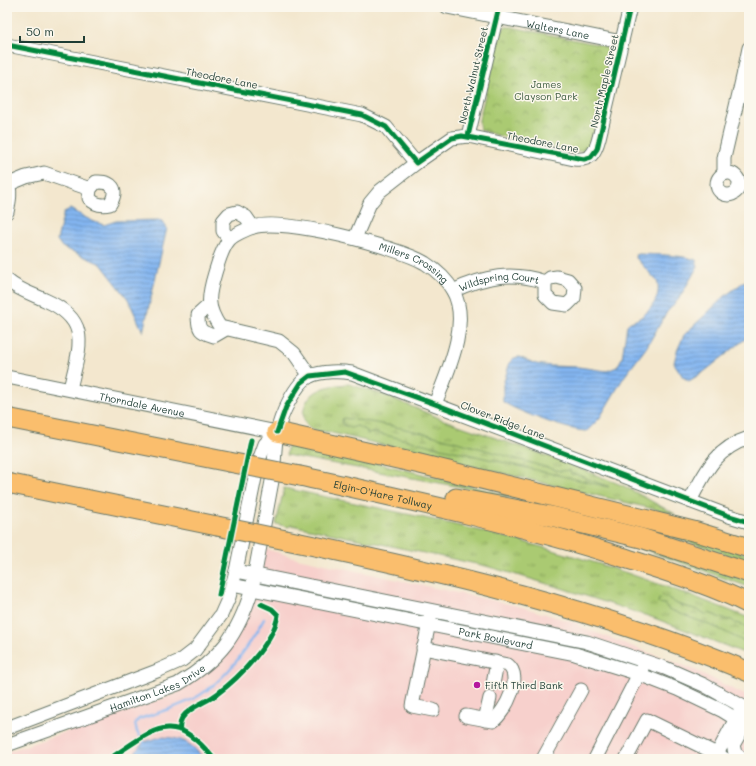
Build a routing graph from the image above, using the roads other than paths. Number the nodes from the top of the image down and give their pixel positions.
1 (447, 7) edge
2 (630, 7) edge
3 (498, 12) edge
4 (622, 42) junction
5 (7, 45) edge
6 (749, 48) edge
7 (747, 73) edge
8 (468, 136) junction
9 (591, 157) joint
10 (416, 163) junction
11 (724, 174) dead end
12 (8, 183) edge
13 (90, 189) dead end
14 (7, 212) edge
15 (253, 227) junction
16 (355, 238) junction
17 (229, 239) junction
18 (7, 280) edge
19 (545, 282) dead end
20 (453, 291) junction
21 (310, 376) junction
22 (7, 377) edge
23 (70, 389) junction
24 (435, 404) junction
25 (7, 418) edge
26 (277, 432) junction
27 (749, 438) edge
28 (300, 476) junction
29 (7, 482) edge
30 (48, 491) junction
31 (7, 492) edge
32 (690, 501) junction
33 (749, 522) edge
34 (697, 532) junction
35 (749, 539) edge
36 (749, 548) edge
37 (236, 571) junction
38 (749, 573) edge
39 (255, 574) junction
40 (232, 585) junction
41 (252, 589) junction
42 (728, 593) junction
43 (749, 598) edge
44 (749, 604) edge
45 (431, 610) junction
46 (428, 625) junction
47 (657, 637) junction
48 (423, 648) junction
49 (646, 661) junction
50 (494, 662) junction
51 (749, 672) edge
52 (639, 675) junction
53 (493, 684) dead end
54 (749, 686) edge
55 (581, 690) dead end
56 (490, 698) dead end
57 (433, 710) dead end
58 (466, 716) dead end
59 (745, 717) edge
60 (485, 720) junction
61 (7, 728) edge
62 (7, 745) edge
63 (721, 757) edge
64 (741, 758) dead end
65 (543, 759) edge
66 (596, 759) edge
67 (626, 759) edge

1 - 3 street, Walters Lane
2 - 4 street, North Maple Street
3 - 4 street, Walters Lane
3 - 8 street, North Walnut Street
4 - 9 street, North Maple Street
5 - 10 street, Theodore Lane
6 - 7 street
7 - 11 street
8 - 9 street, Theodore Lane
8 - 10 street, North Walnut Street
10 - 16 street, North Walnut Street
12 - 13 street
12 - 14 street
15 - 16 street, Millers Crossing
15 - 17 street, Millers Crossing
15 - 17 street
16 - 20 street, Millers Crossing
17 - 21 street
18 - 23 street
19 - 20 street, Wildspring Court
20 - 24 street, Millers Crossing
21 - 24 street, Clover Ridge Lane
21 - 26 street
22 - 23 street, Thorndale Avenue
23 - 26 street, Thorndale Avenue
24 - 32 street, Clover Ridge Lane
25 - 28 highway, Elgin-O'Hare Tollway, bridge
26 - 34 highway
26 - 37 street
26 - 39 street
27 - 32 street
28 - 38 highway
28 - 42 highway, Elgin-O'Hare Tollway
29 - 30 highway
30 - 31 highway
30 - 47 highway, bridge
32 - 33 street, Clover Ridge Lane
34 - 35 highway
34 - 36 highway
37 - 39 street, Park Boulevard
37 - 40 street, Hamilton Lakes Drive
39 - 41 street, Hamilton Lakes Drive
39 - 45 street, Park Boulevard
40 - 41 street, Park Boulevard
40 - 61 street, Hamilton Lakes Drive
41 - 46 street, Park Boulevard
41 - 62 street, Hamilton Lakes Drive
42 - 43 highway
42 - 44 highway, Elgin-O'Hare Tollway
45 - 46 street
45 - 49 street, Park Boulevard
46 - 48 street
46 - 52 street, Park Boulevard
47 - 51 highway
47 - 54 highway
48 - 50 street
48 - 57 street
49 - 52 street
49 - 59 street, Park Boulevard
50 - 53 street
50 - 60 street
52 - 59 street, Park Boulevard
52 - 66 street
55 - 65 street
56 - 60 street
58 - 60 street
59 - 63 street
59 - 64 street
63 - 67 street

